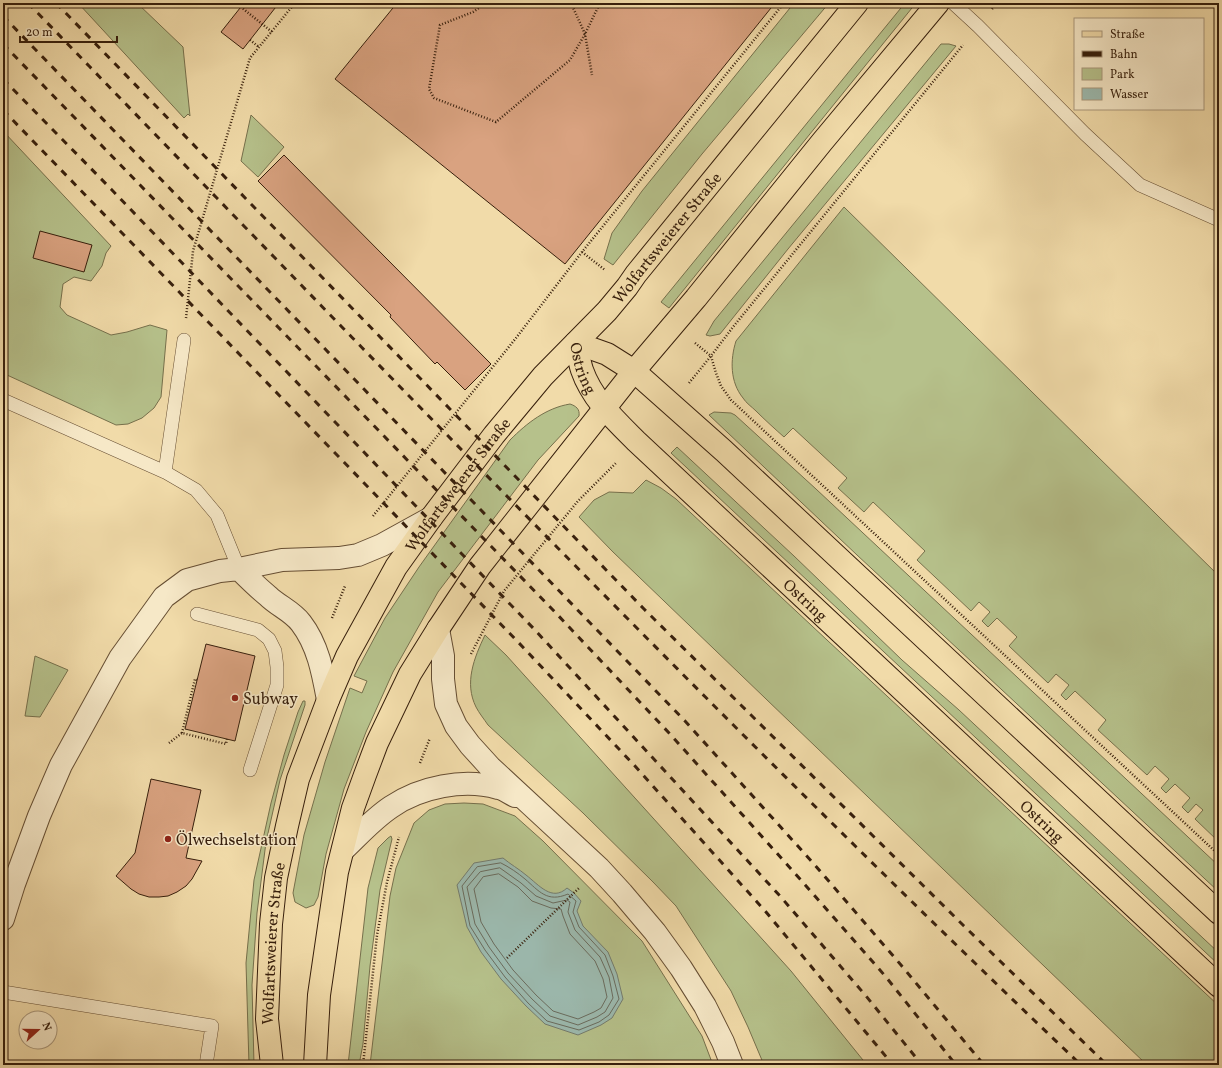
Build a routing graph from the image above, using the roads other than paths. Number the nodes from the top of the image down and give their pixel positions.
1 (857, 3) edge
2 (938, 3) edge
3 (953, 3) edge
4 (1219, 220) edge
5 (184, 340) road end
6 (576, 343) junction
7 (634, 371) junction
8 (3, 400) edge
9 (605, 408) junction
10 (165, 472) junction
11 (431, 518) junction
12 (239, 569) junction
13 (197, 614) dead end
14 (438, 629) junction
15 (328, 700) junction
16 (250, 770) dead end
17 (537, 810) junction
18 (343, 850) junction
19 (1219, 913) edge
20 (3, 919) edge
21 (1219, 986) edge
22 (3, 992) edge
23 (206, 1065) edge
24 (272, 1065) edge
25 (315, 1065) edge
26 (732, 1065) edge

1 - 6 main road, Wolfartsweierer Straße
2 - 7 main road
3 - 4 lane
5 - 10 lane
6 - 7 main road, Ostring
6 - 9 main road, Ostring
6 - 11 main road, Wolfartsweierer Straße
7 - 9 main road
7 - 19 main road, Ostring
8 - 10 lane
9 - 14 main road
9 - 21 main road, Ostring
10 - 12 lane
11 - 12 street
11 - 15 main road, Wolfartsweierer Straße
12 - 15 street
12 - 20 street
13 - 16 lane
14 - 17 street
14 - 18 main road
15 - 24 main road, Wolfartsweierer Straße
17 - 18 street
17 - 26 street
18 - 25 main road
22 - 23 lane

